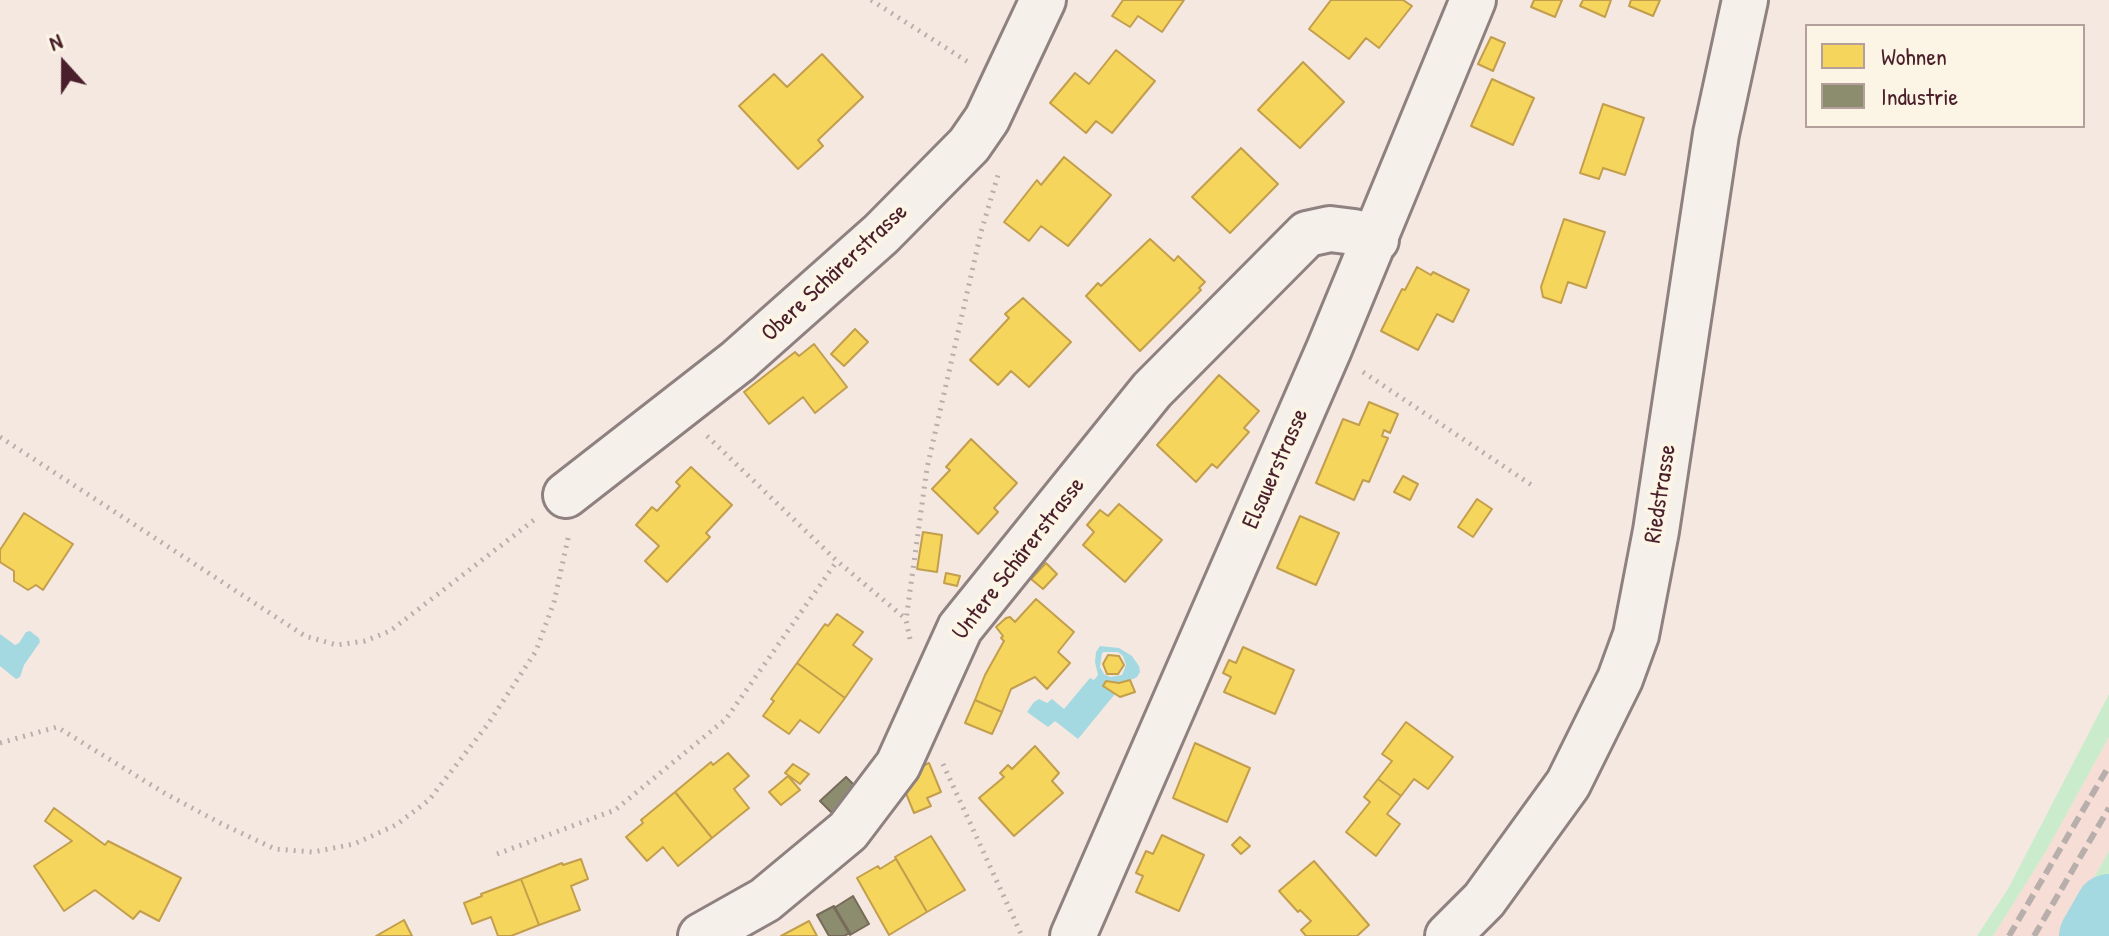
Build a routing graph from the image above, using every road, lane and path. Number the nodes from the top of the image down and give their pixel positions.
1 (871, 0) edge
2 (1043, 0) edge
3 (1473, 0) edge
4 (1745, 0) edge
5 (1003, 84) junction
6 (998, 175) dead end
7 (1376, 240) junction
8 (1329, 349) junction
9 (678, 408) junction
10 (0, 437) edge
11 (1533, 486) dead end
12 (566, 495) junction
13 (837, 561) junction
14 (906, 620) junction
15 (924, 707) junction
16 (0, 743) edge
17 (942, 763) dead end
18 (497, 854) dead end
19 (701, 936) edge
20 (1022, 936) edge
21 (1073, 936) edge
22 (1448, 936) edge

1 - 5 path
2 - 5 street, Obere Schärerstrasse
3 - 7 street, Elsauerstrasse
4 - 22 street, Riedstrasse
5 - 9 street, Obere Schärerstrasse
6 - 14 path
7 - 8 street, Elsauerstrasse
7 - 15 street, Untere Schärerstrasse
8 - 11 path
8 - 21 street, Elsauerstrasse
9 - 12 street, Obere Schärerstrasse
9 - 13 path
10 - 12 path
12 - 16 path
13 - 14 path
13 - 18 path
14 - 15 path
15 - 19 street, Untere Schärerstrasse
17 - 20 path

